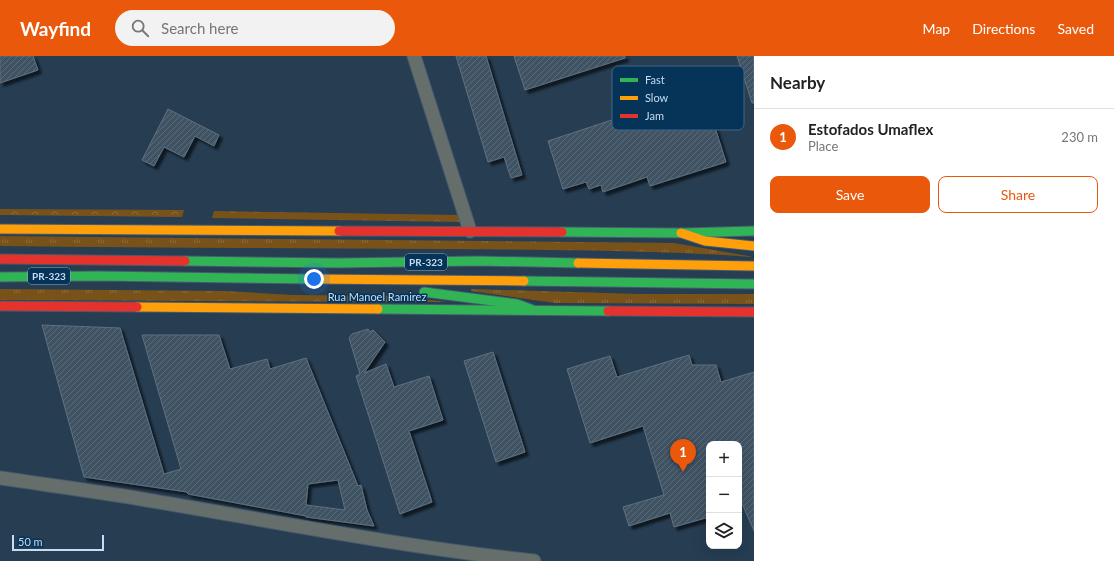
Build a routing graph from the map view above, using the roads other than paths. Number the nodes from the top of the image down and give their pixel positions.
1 (414, 56) edge
2 (0, 229) edge
3 (754, 231) edge
4 (470, 232) junction
5 (681, 233) junction
6 (754, 246) edge
7 (0, 259) edge
8 (754, 266) edge
9 (0, 277) edge
10 (236, 279) junction
11 (754, 284) edge
12 (281, 288) dead end
13 (412, 291) dead end
14 (0, 306) edge
15 (533, 310) junction
16 (754, 312) edge
17 (0, 478) edge
18 (534, 561) edge

1 - 4 street
2 - 4 main road
3 - 5 main road
4 - 5 main road
5 - 6 main road
7 - 8 main road, PR-323
9 - 10 main road, PR-323
10 - 11 main road, PR-323
10 - 12 main road
13 - 15 main road
14 - 15 main road, Rua Manoel Ramirez
15 - 16 main road, Rua Manoel Ramirez
17 - 18 street

